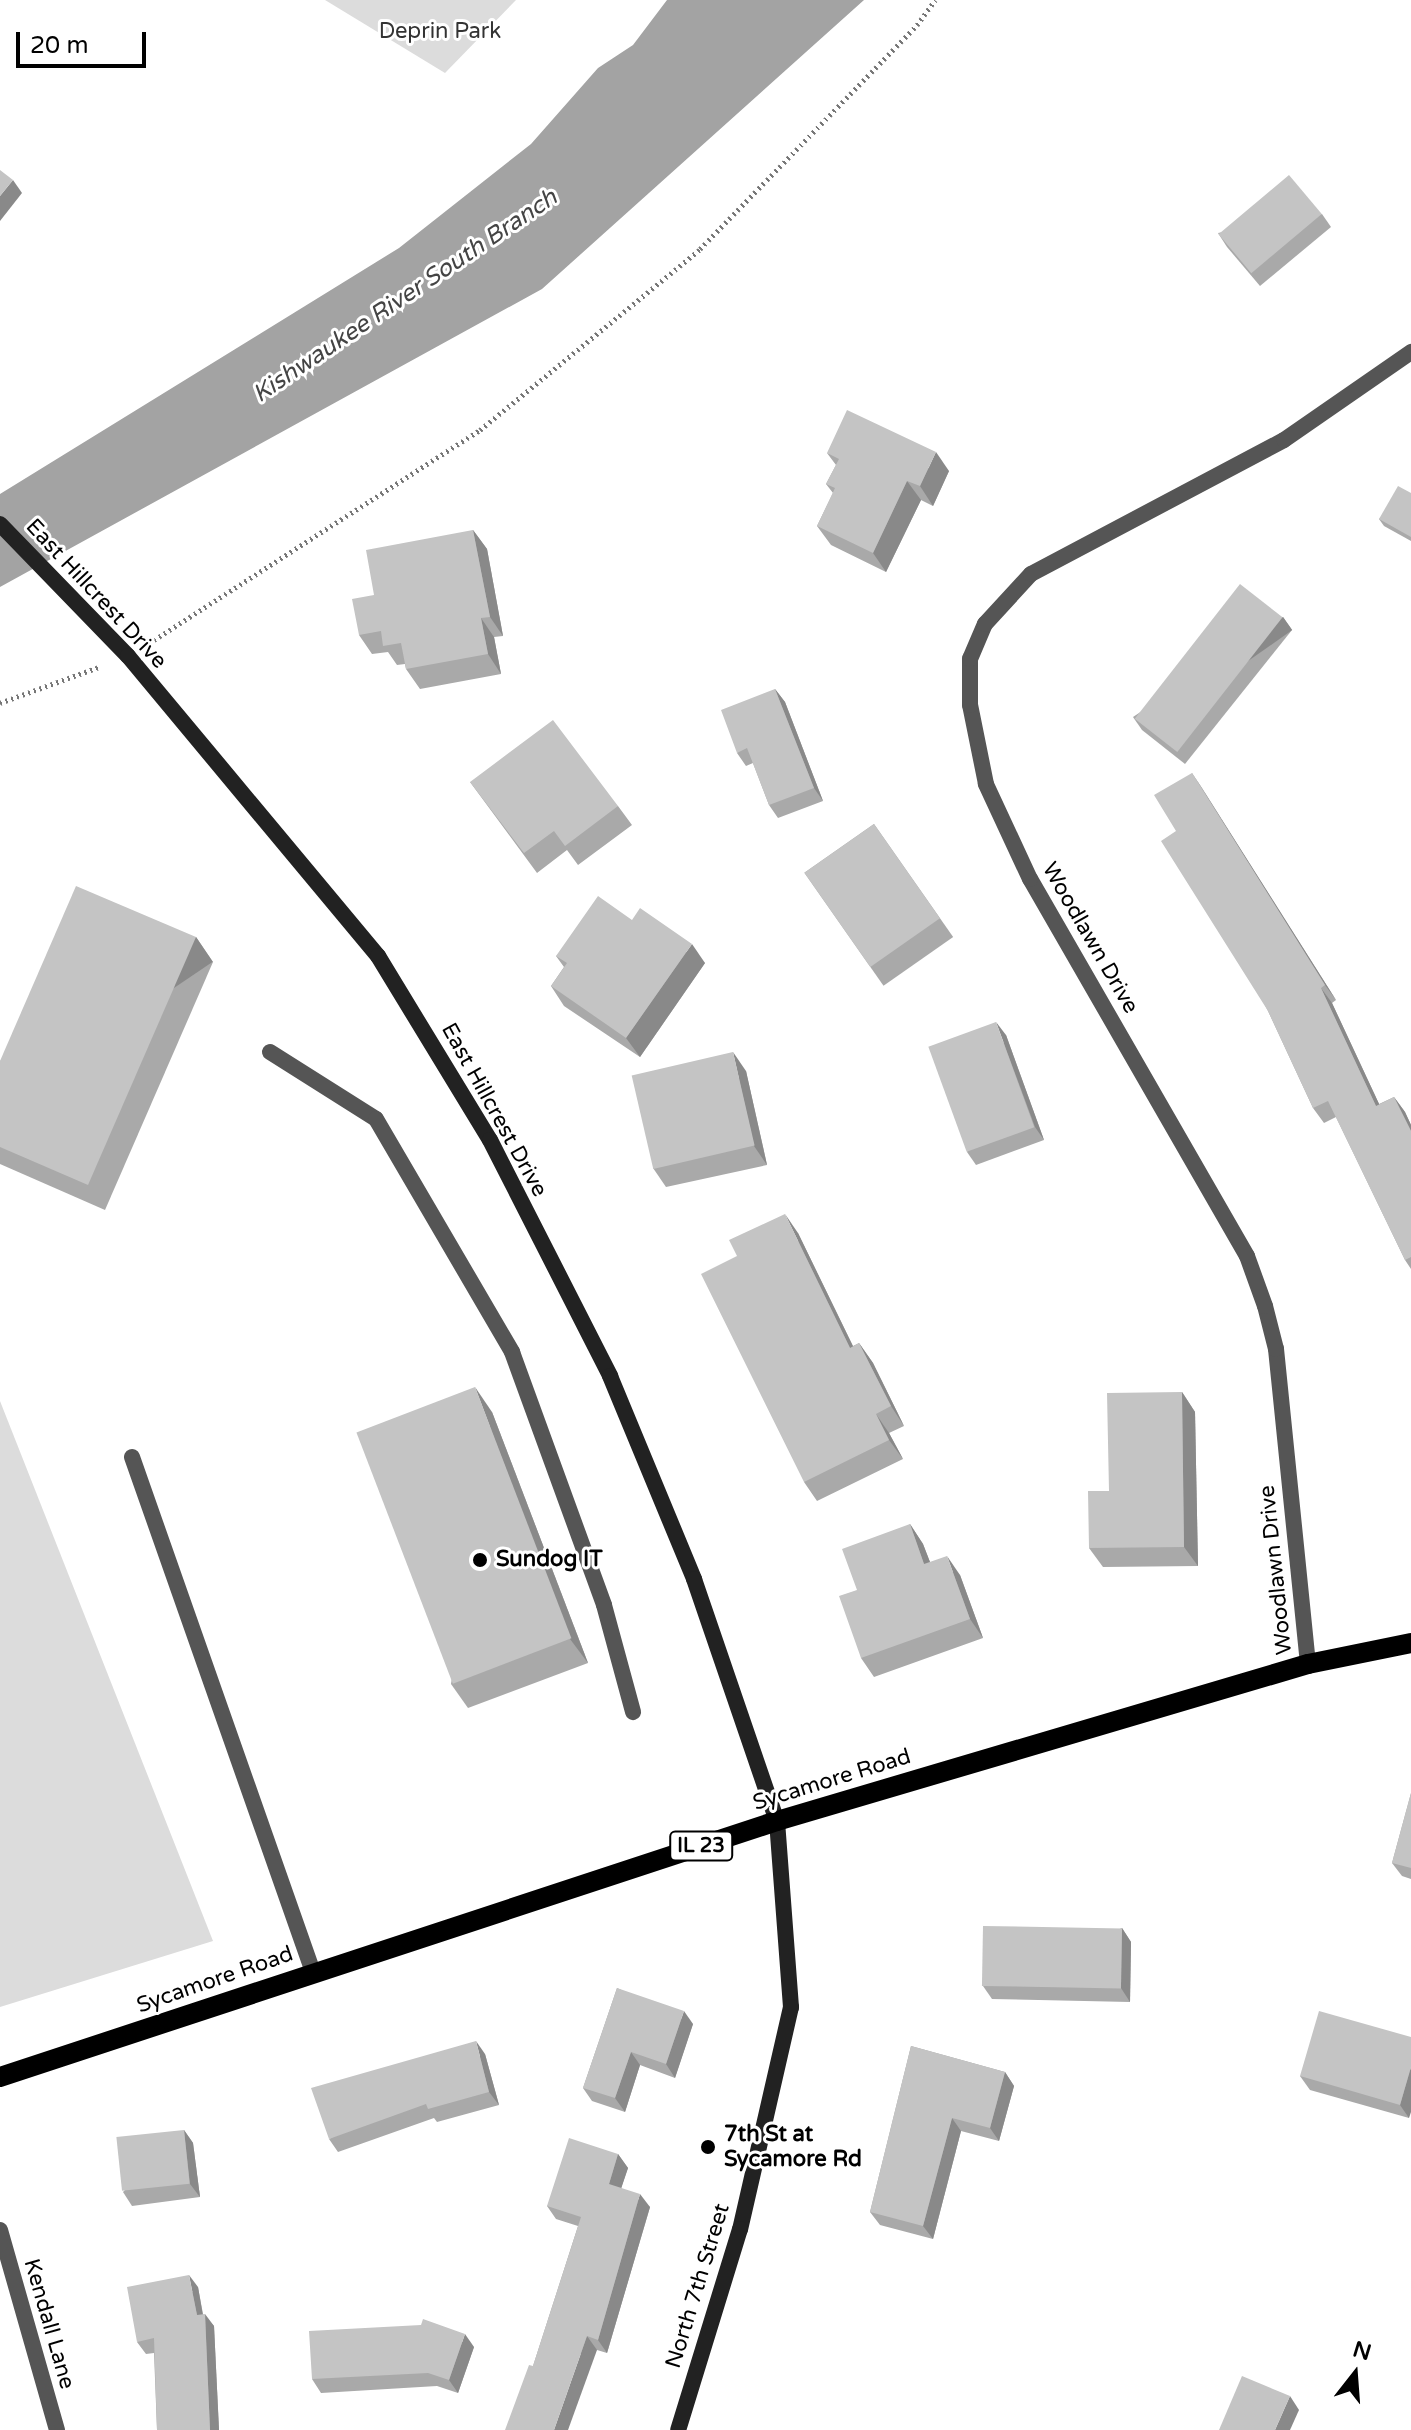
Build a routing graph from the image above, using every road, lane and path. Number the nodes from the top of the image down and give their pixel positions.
1 (935, 0) edge
2 (1411, 352) edge
3 (0, 524) edge
4 (128, 656) junction
5 (0, 703) edge
6 (270, 1052) dead end
7 (132, 1457) dead end
8 (1411, 1643) edge
9 (1308, 1664) junction
10 (633, 1712) dead end
11 (777, 1821) junction
12 (313, 1972) junction
13 (0, 2077) edge
14 (0, 2230) edge
15 (57, 2430) edge
16 (678, 2430) edge

1 - 4 path
2 - 9 street, Woodlawn Drive
3 - 4 street, East Hillcrest Drive
4 - 5 path
4 - 11 street, East Hillcrest Drive
6 - 10 street
7 - 12 street
8 - 9 main road, Sycamore Road / IL 23
9 - 11 main road, Sycamore Road / IL 23
11 - 12 main road, Sycamore Road / IL 23
11 - 16 street, North 7th Street
12 - 13 main road, Sycamore Road / IL 23
14 - 15 street, Kendall Lane

